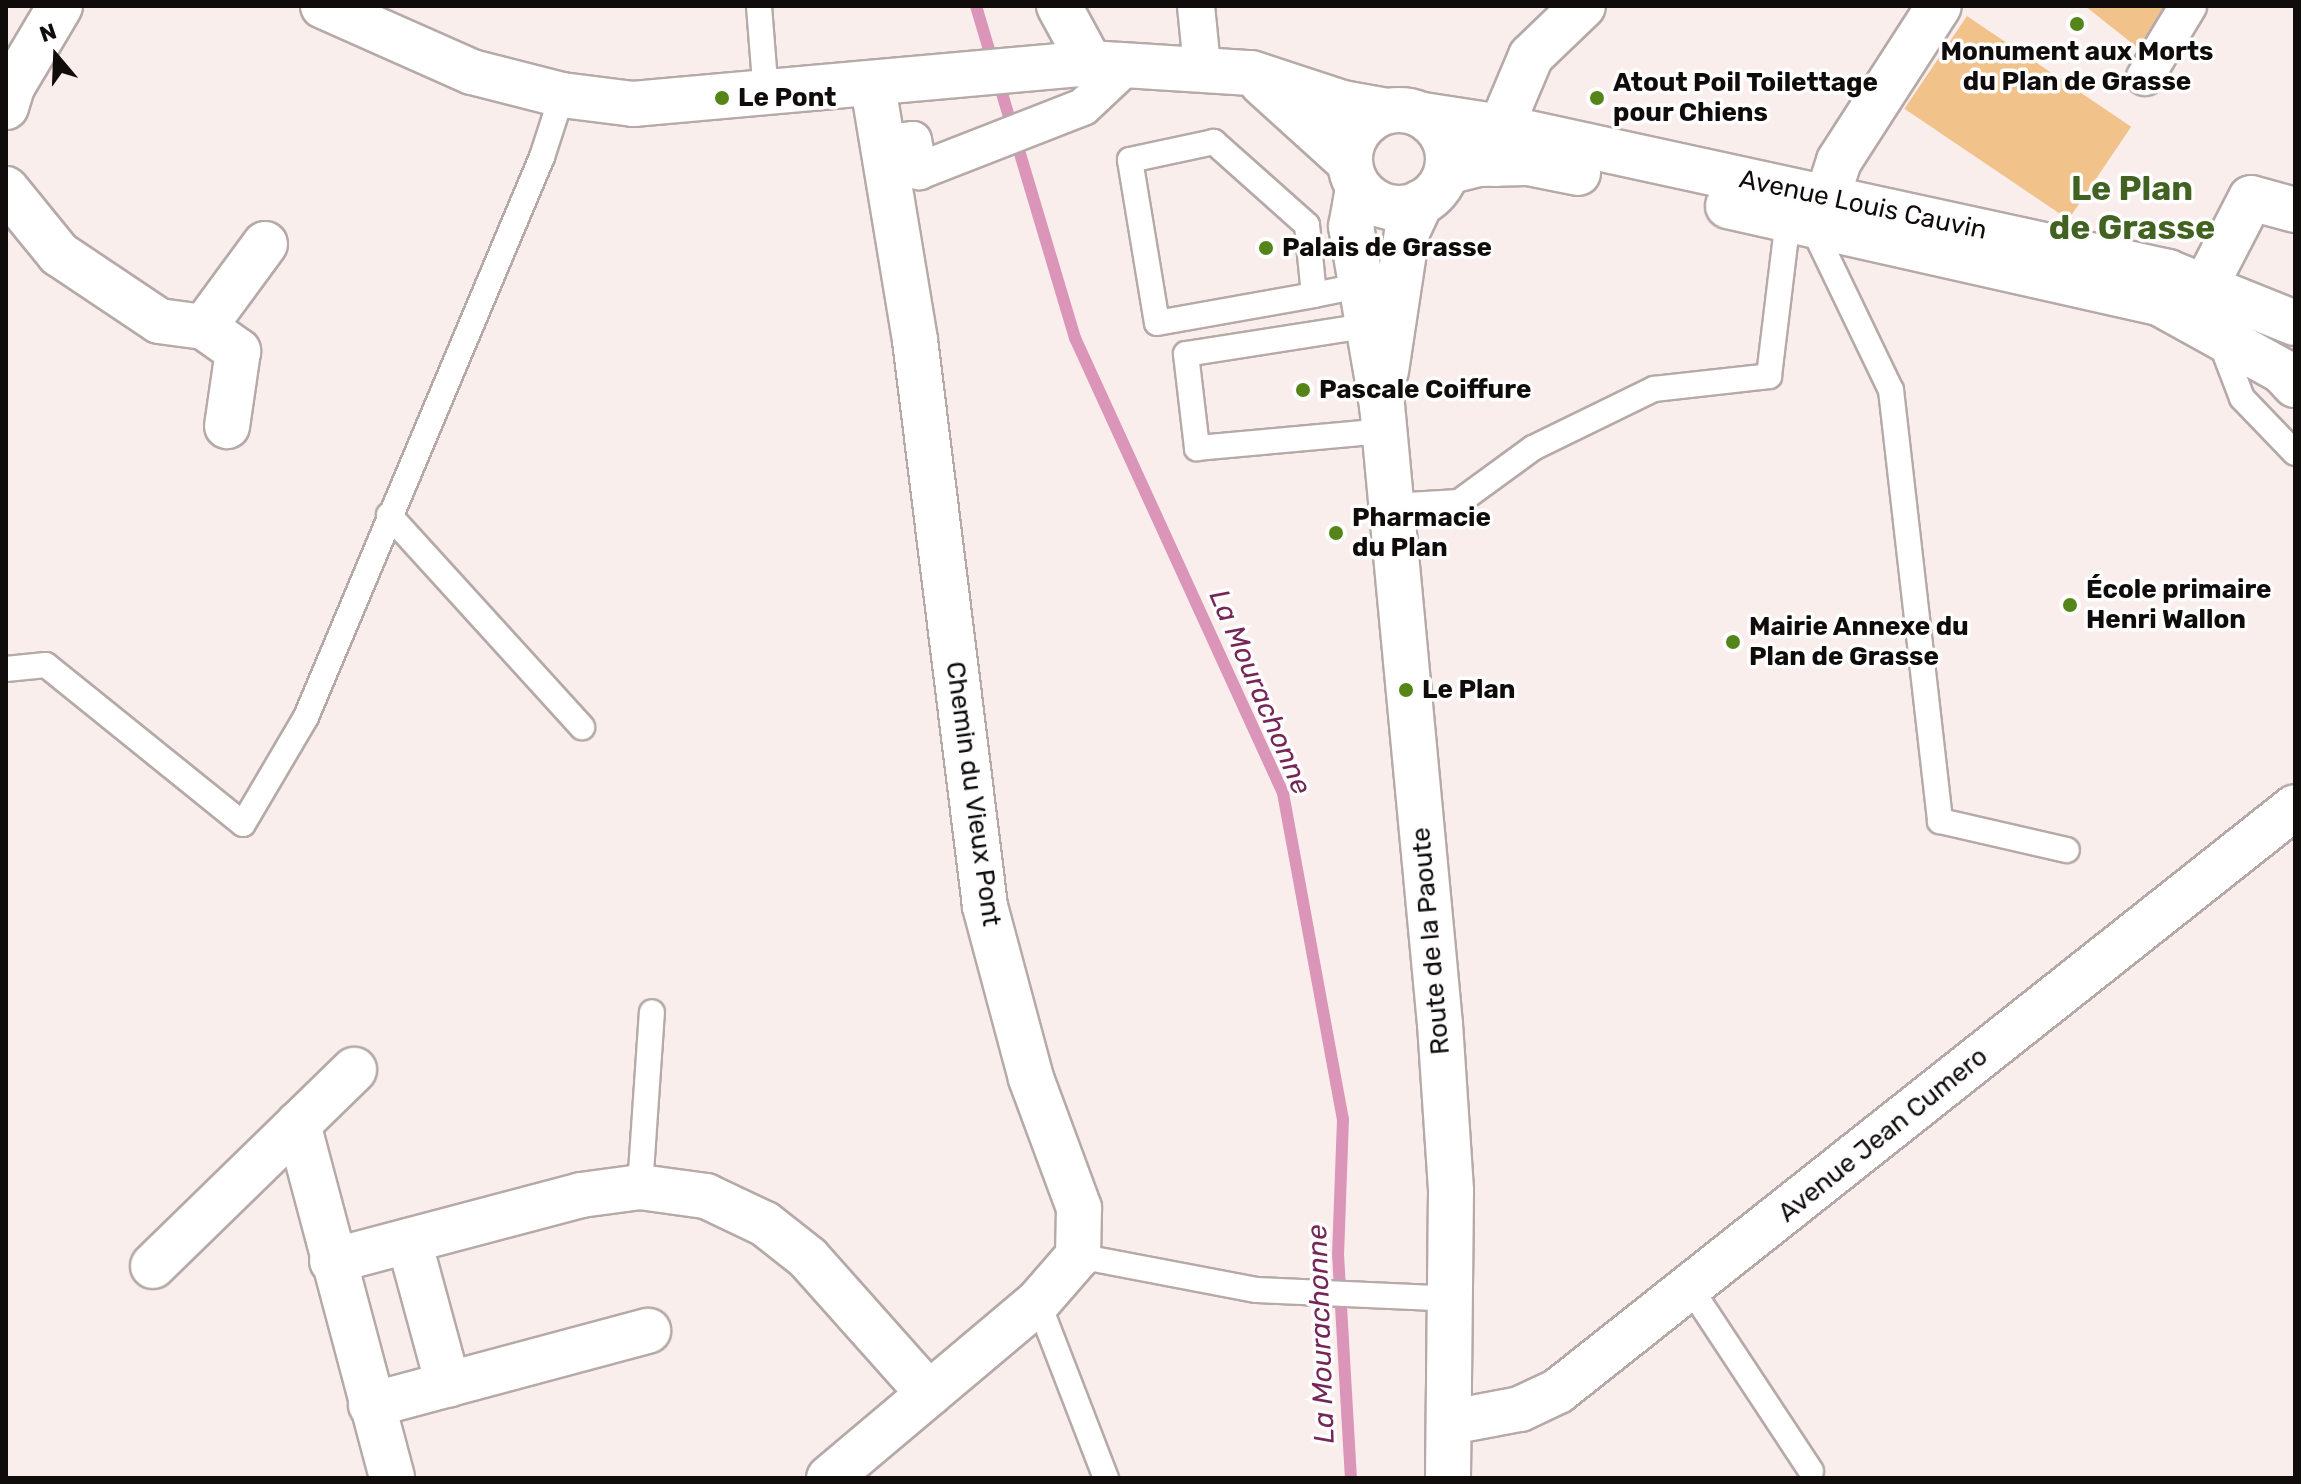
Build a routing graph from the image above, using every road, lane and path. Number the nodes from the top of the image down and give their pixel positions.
1 (60, 6) edge
2 (759, 6) edge
3 (1059, 6) edge
4 (1196, 6) edge
5 (1583, 6) edge
6 (1939, 6) edge
7 (2188, 6) edge
8 (336, 9) edge
9 (1090, 64) junction
10 (1202, 66) junction
11 (1251, 73) junction
12 (2145, 77) dead end
13 (893, 83) junction
14 (562, 95) junction
15 (766, 95) junction
16 (6, 107) edge
17 (1405, 113) junction
18 (881, 143) junction
19 (1499, 145) junction
20 (1354, 175) junction
21 (1434, 187) junction
22 (6, 189) edge
23 (2293, 204) edge
24 (1812, 216) junction
25 (265, 244) dead end
26 (2205, 287) junction
27 (1314, 295) junction
28 (1361, 306) junction
29 (2295, 323) edge
30 (204, 327) junction
31 (2219, 336) junction
32 (2291, 366) edge
33 (1383, 418) junction
34 (227, 426) dead end
35 (2295, 453) edge
36 (1391, 506) junction
37 (389, 515) junction
38 (6, 669) edge
39 (582, 727) dead end
40 (2295, 807) edge
41 (2067, 850) dead end
42 (652, 1012) dead end
43 (354, 1070) dead end
44 (298, 1124) junction
45 (640, 1187) junction
46 (409, 1241) junction
47 (1078, 1256) junction
48 (332, 1261) junction
49 (153, 1266) dead end
50 (1691, 1289) junction
51 (1452, 1299) junction
52 (1038, 1302) junction
53 (648, 1331) dead end
54 (448, 1385) junction
55 (929, 1394) junction
56 (371, 1405) junction
57 (1451, 1422) junction
58 (1811, 1471) dead end
59 (392, 1478) edge
60 (829, 1478) edge
61 (1106, 1478) edge
62 (1448, 1478) edge

1 - 16 street
2 - 15 lane
3 - 9 street
4 - 10 street
5 - 19 street
6 - 24 street
7 - 12 street
8 - 14 street, Avenue Louis Cauvin
9 - 10 street, Avenue Louis Cauvin
9 - 13 street, Avenue Louis Cauvin
9 - 18 street
10 - 11 street, Avenue Louis Cauvin
11 - 17 street, Avenue Louis Cauvin
11 - 20 street
13 - 15 street, Avenue Louis Cauvin
13 - 18 street, Chemin du Vieux Pont
14 - 15 street, Avenue Louis Cauvin
14 - 37 lane
17 - 19 street, Avenue Louis Cauvin
17 - 20 street
17 - 21 street
18 - 47 street, Chemin du Vieux Pont
19 - 21 street, Avenue Louis Cauvin
19 - 24 street, Avenue Louis Cauvin
20 - 21 street
20 - 28 street, Route de la Paoute
21 - 33 street, Route de la Paoute
22 - 30 street
23 - 26 street
24 - 26 street, Avenue Louis Cauvin
24 - 31 street, Avenue Louis Cauvin
24 - 36 lane
24 - 41 lane
25 - 30 street
26 - 29 street, Avenue Louis Cauvin
27 - 27 lane
27 - 28 lane
28 - 33 street, Route de la Paoute
28 - 33 lane
30 - 34 street
31 - 32 street, Avenue Louis Cauvin
31 - 35 lane
33 - 36 street, Route de la Paoute
36 - 51 street, Route de la Paoute
37 - 38 lane
37 - 39 lane
40 - 50 street, Avenue Jean Cumero
42 - 45 lane
43 - 44 street
44 - 48 street
44 - 49 street
45 - 46 street
45 - 55 street
46 - 48 street
46 - 54 street
47 - 51 lane
47 - 52 street
48 - 56 street
50 - 57 street, Avenue Jean Cumero
50 - 58 lane
51 - 57 street, Route de la Paoute
52 - 55 street
52 - 61 lane
53 - 54 street
54 - 56 street
55 - 60 street
56 - 59 street
57 - 62 street, Route de la Paoute

